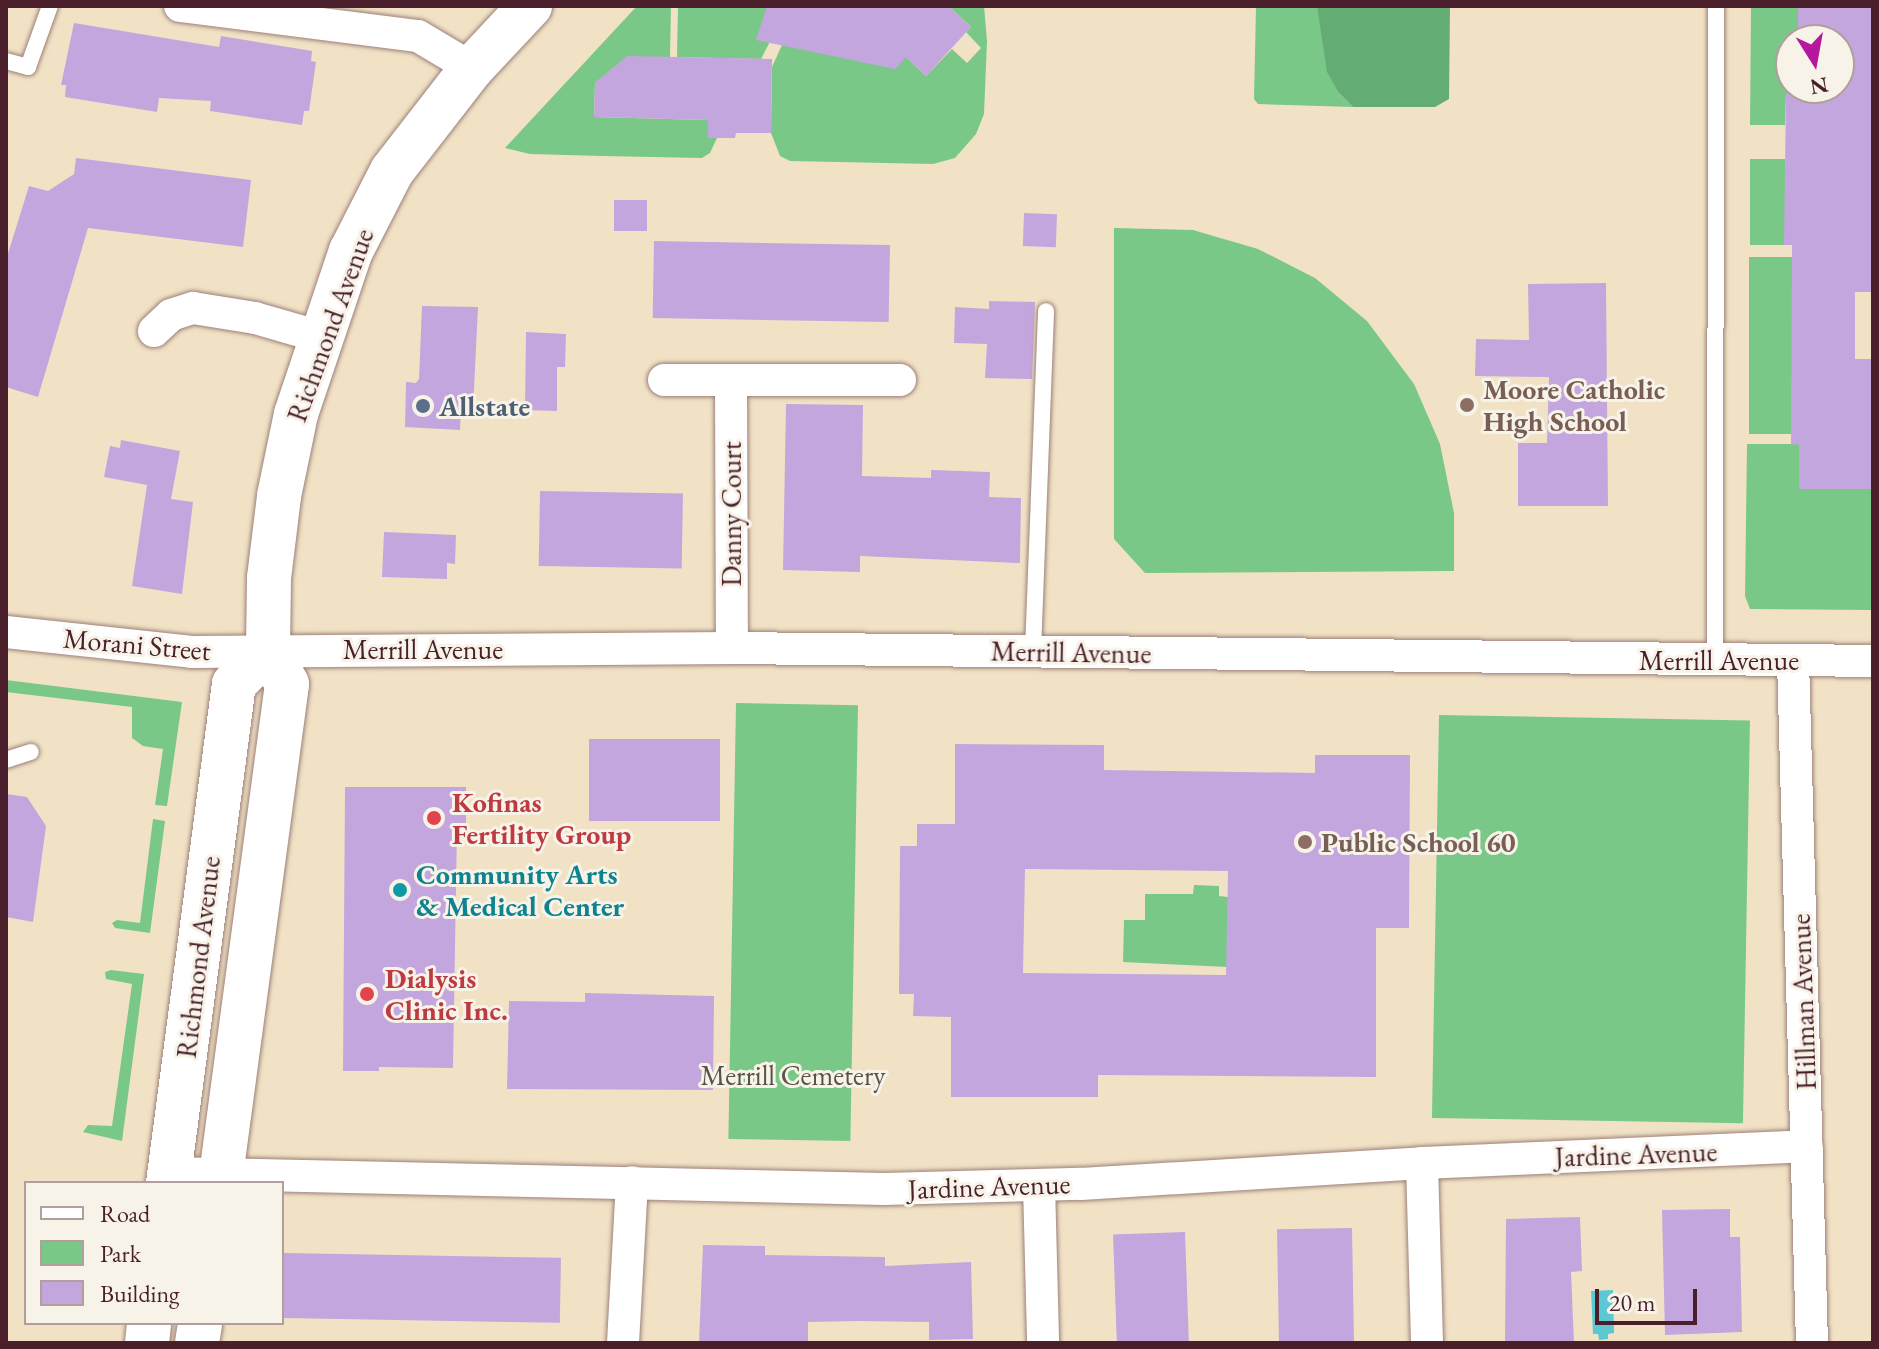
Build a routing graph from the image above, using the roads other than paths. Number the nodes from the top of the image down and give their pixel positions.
1 (50, 6) edge
2 (180, 6) edge
3 (530, 6) edge
4 (1716, 6) edge
5 (253, 11) edge
6 (6, 61) edge
7 (472, 68) junction
8 (1046, 311) dead end
9 (154, 331) dead end
10 (321, 337) junction
11 (664, 380) dead end
12 (731, 380) junction
13 (900, 380) dead end
14 (6, 632) edge
15 (732, 648) junction
16 (268, 650) junction
17 (1033, 651) junction
18 (1715, 660) junction
19 (1793, 660) junction
20 (1873, 661) edge
21 (31, 752) dead end
22 (6, 760) edge
23 (1807, 1146) junction
24 (1422, 1163) junction
25 (169, 1178) edge
26 (221, 1179) edge
27 (632, 1182) junction
28 (1039, 1185) junction
29 (623, 1343) edge
30 (1043, 1343) edge
31 (1427, 1343) edge
32 (1812, 1343) edge

1 - 6 lane
2 - 5 street
3 - 7 main road, Richmond Avenue
4 - 18 lane
5 - 7 street
7 - 10 main road, Richmond Avenue
8 - 17 lane
9 - 10 street
10 - 16 main road, Richmond Avenue
11 - 12 street
12 - 13 street
12 - 15 street, Danny Court
14 - 16 street, Morani Street
15 - 16 street, Merrill Avenue
15 - 17 street, Merrill Avenue
16 - 25 main road, Richmond Avenue
16 - 26 main road, Richmond Avenue
17 - 18 street, Merrill Avenue
18 - 19 street, Merrill Avenue
19 - 20 street, Merrill Avenue
19 - 23 street, Hillman Avenue
21 - 22 lane
23 - 24 street, Jardine Avenue
23 - 32 street, Hillman Avenue
24 - 28 street, Jardine Avenue
24 - 31 street
25 - 26 street, Jardine Avenue
26 - 27 street, Jardine Avenue
27 - 28 street, Jardine Avenue
27 - 29 street
28 - 30 street

